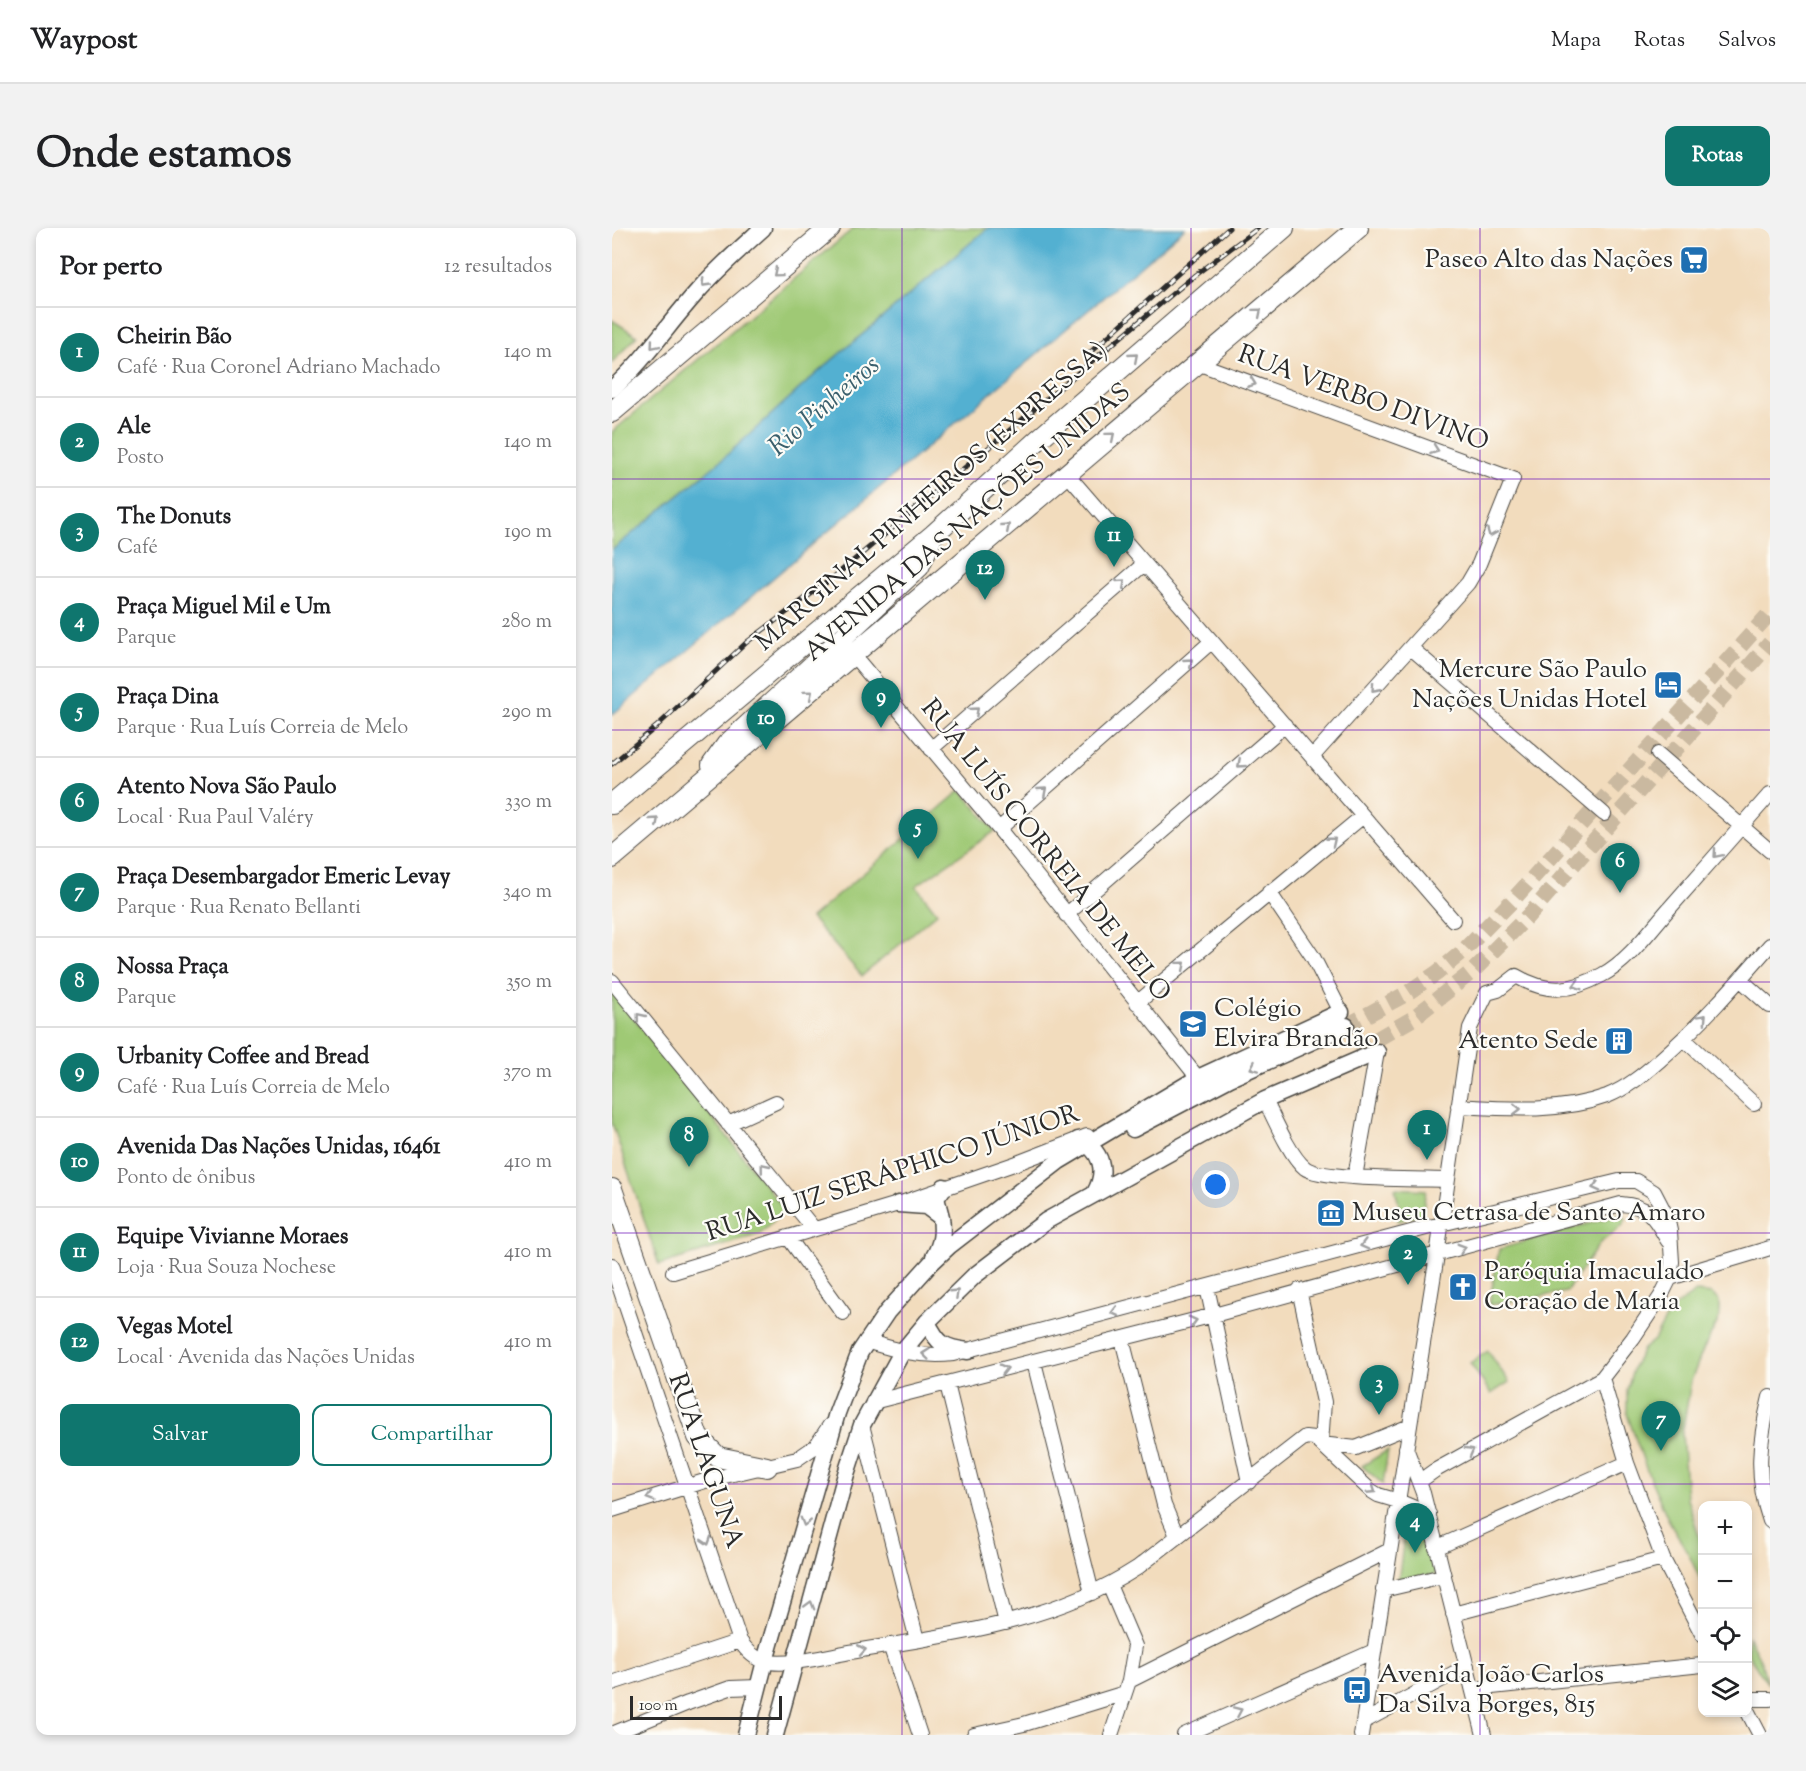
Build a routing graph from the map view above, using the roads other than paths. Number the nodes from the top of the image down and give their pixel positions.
1 (763, 228) edge
2 (830, 228) edge
3 (1284, 228) edge
4 (1358, 228) edge
5 (1197, 363) junction
6 (612, 389) edge
7 (612, 412) edge
8 (1067, 474) junction
9 (933, 535) junction
10 (1144, 564) junction
11 (1211, 642) junction
12 (1411, 648) junction
13 (854, 656) junction
14 (1285, 725) junction
15 (931, 749) junction
16 (1658, 754) dead end
17 (1312, 757) junction
18 (699, 784) junction
19 (1770, 794) edge
20 (612, 804) edge
21 (1604, 814) dead end
22 (1363, 816) junction
23 (1741, 827) junction
24 (999, 829) junction
25 (1770, 851) edge
26 (612, 858) edge
27 (1269, 892) junction
28 (1066, 915) junction
29 (1453, 920) dead end
30 (1770, 945) edge
31 (1740, 979) junction
32 (612, 981) edge
33 (1137, 1003) junction
34 (1770, 1006) edge
35 (1343, 1019) junction
36 (1684, 1039) junction
37 (1356, 1051) tunnel mouth
38 (1377, 1052) joint
39 (1197, 1078) junction
40 (1265, 1100) junction
41 (776, 1102) dead end
42 (1754, 1104) dead end
43 (1458, 1106) junction
44 (728, 1124) junction
45 (1086, 1144) junction
46 (1143, 1166) junction
47 (1355, 1177) junction
48 (1448, 1180) junction
49 (1634, 1181) junction
50 (944, 1187) junction
51 (612, 1189) edge
52 (1095, 1193) junction
53 (898, 1204) junction
54 (1635, 1205) junction
55 (1659, 1215) junction
56 (941, 1217) junction
57 (1441, 1224) junction
58 (814, 1229) junction
59 (789, 1237) junction
60 (1770, 1248) edge
61 (1437, 1255) junction
62 (932, 1262) junction
63 (612, 1265) edge
64 (673, 1272) dead end
65 (1670, 1278) junction
66 (1207, 1287) junction
67 (616, 1290) edge
68 (1299, 1290) junction
69 (843, 1313) dead end
70 (1214, 1315) junction
71 (927, 1322) junction
72 (1122, 1339) junction
73 (866, 1341) junction
74 (968, 1351) junction
75 (902, 1352) junction
76 (1035, 1362) junction
77 (1602, 1378) junction
78 (947, 1384) junction
79 (1770, 1397) edge
80 (873, 1402) junction
81 (837, 1413) junction
82 (862, 1425) junction
83 (1410, 1426) junction
84 (1321, 1444) junction
85 (1356, 1448) junction
86 (1406, 1448) junction
87 (1628, 1463) junction
88 (767, 1467) junction
89 (1345, 1468) junction
90 (1420, 1481) junction
91 (1249, 1482) junction
92 (688, 1485) junction
93 (1398, 1501) junction
94 (612, 1510) edge
95 (1428, 1514) junction
96 (1770, 1521) edge
97 (1177, 1536) junction
98 (1436, 1548) junction
99 (1390, 1550) junction
100 (1664, 1559) junction
101 (1443, 1576) junction
102 (1108, 1585) junction
103 (1383, 1590) junction
104 (1092, 1593) junction
105 (1453, 1614) junction
106 (1006, 1623) junction
107 (1698, 1626) edge
108 (917, 1640) junction
109 (740, 1641) junction
110 (890, 1645) junction
111 (1374, 1652) junction
112 (765, 1661) junction
113 (794, 1661) junction
114 (1698, 1665) edge
115 (1467, 1666) junction
116 (612, 1683) edge
117 (1127, 1687) junction
118 (758, 1688) junction
119 (1473, 1689) junction
120 (1770, 1699) edge
121 (1752, 1705) edge
122 (1752, 1714) edge
123 (1362, 1729) edge
124 (1022, 1730) edge
125 (612, 1734) edge
126 (746, 1735) edge
127 (775, 1735) edge
128 (920, 1735) edge
129 (974, 1735) edge
130 (1111, 1735) edge
131 (1184, 1735) edge
132 (1484, 1735) edge
133 (1760, 1735) edge

1 -> 6 main road
2 -> 7 highway
9 -> 3 highway, MARGINAL PINHEIROS (EXPRESSA)
5 -> 4 highway, AVENIDA DAS NAÇÕES UNIDAS
8 -> 5 highway, AVENIDA DAS NAÇÕES UNIDAS
5 -> 12 street, RUA VERBO DIVINO
8 - 10 street
13 -> 8 highway, AVENIDA DAS NAÇÕES UNIDAS
9 - 18 highway
9 - 20 highway, MARGINAL PINHEIROS (EXPRESSA)
10 - 11 street
15 -> 10 street
11 - 14 street
24 -> 11 street
12 -> 17 street
12 - 21 street
13 - 15 street, RUA LUÍS CORREIA DE MELO
18 -> 13 highway, AVENIDA DAS NAÇÕES UNIDAS
14 - 17 street
14 -> 28 street
15 - 24 street, RUA LUÍS CORREIA DE MELO
16 - 23 street
17 - 22 street
26 -> 18 highway, AVENIDA DAS NAÇÕES UNIDAS
19 - 23 street
27 -> 22 street
22 - 29 street
23 - 25 street
23 -> 43 street
24 - 28 street, RUA LUÍS CORREIA DE MELO
33 -> 27 street
27 - 35 street
28 - 33 street, RUA LUÍS CORREIA DE MELO
30 - 31 street
31 - 34 street
36 -> 31 street
44 -> 32 street
33 - 39 street, RUA LUÍS CORREIA DE MELO
35 - 39 main road
35 -> 45 main road
36 - 42 street
43 -> 36 street
37 - 46 main road
38 - 40 main road
38 - 47 street
39 - 45 main road
40 - 46 main road
40 - 47 street
41 - 44 street
43 - 48 street
58 -> 44 street
45 - 50 street, RUA LUIZ SERÁPHICO JÚNIOR
45 - 52 main road
45 - 62 main road
46 - 52 main road
47 - 48 street
48 - 57 street
49 - 54 street
49 - 55 street
49 -> 57 street
50 - 53 street, RUA LUIZ SERÁPHICO JÚNIOR
50 - 56 main road
51 - 88 highway
71 -> 52 main road
53 - 56 main road
53 - 58 street, RUA LUIZ SERÁPHICO JÚNIOR
54 - 55 street
61 -> 54 street
55 - 65 street
56 - 62 main road
57 - 61 street
57 -> 66 street
58 - 59 street, RUA LUIZ SERÁPHICO JÚNIOR
59 - 64 street, RUA LUIZ SERÁPHICO JÚNIOR
59 - 69 street
60 - 65 street
61 - 68 street
61 - 83 street
62 - 73 main road
63 - 67 street, RUA LAGUNA
65 - 77 street
66 - 70 street
66 -> 74 street
67 - 92 street, RUA LAGUNA
68 - 70 street
68 - 84 street
72 -> 70 street
70 - 91 street
71 - 74 main road
71 - 75 main road
72 - 76 street
72 - 97 street
73 - 75 street
73 - 81 main road
74 -> 75 street
75 - 80 main road
78 -> 76 street
76 - 104 street
77 - 87 street
90 -> 77 street
78 - 80 street
78 - 106 street
79 - 96 street
80 - 82 main road
81 - 88 street
81 -> 112 main road
82 - 108 street
113 -> 82 main road
83 - 85 street
83 - 86 street
84 - 85 street
84 - 89 street
84 - 91 street
85 - 89 street
86 - 90 street
86 - 93 street
87 - 98 street
87 - 100 street
88 - 92 street
89 -> 93 street
90 - 95 street
91 - 97 street
92 -> 94 street
92 -> 109 street, RUA LAGUNA
93 - 95 street
93 - 99 street
95 - 98 street
97 - 102 street
98 - 101 street
99 - 103 street
99 - 117 street
100 - 105 street
100 - 107 street
101 - 103 street
101 - 105 street
102 - 104 street
102 - 117 street
103 - 111 street
104 - 106 street
105 - 115 street
106 - 108 street
108 - 110 street
109 - 112 street
109 - 116 street
113 -> 110 street
110 - 128 street
111 - 123 street
131 -> 111 street
112 - 113 street
112 - 118 main road
113 - 127 main road
114 - 119 street
115 - 119 street
115 - 123 street
117 - 124 street
117 - 130 street
118 - 125 street
118 - 126 main road
119 - 132 street
120 - 121 street
122 - 133 street
124 - 129 street

